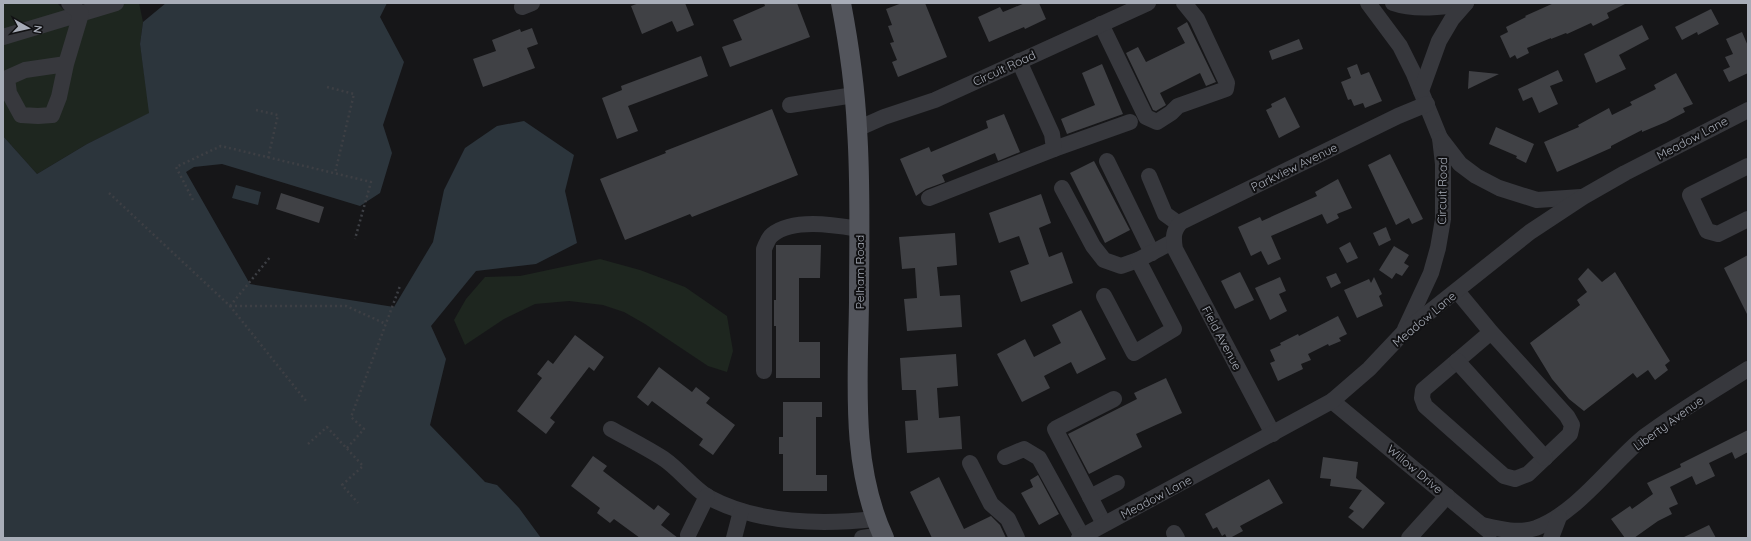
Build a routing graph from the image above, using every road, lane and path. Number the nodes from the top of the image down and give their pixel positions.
1 (69, 3) edge
2 (116, 3) edge
3 (841, 3) edge
4 (1148, 3) edge
5 (1184, 3) edge
6 (1368, 3) edge
7 (1393, 3) edge
8 (1466, 3) edge
9 (81, 14) junction
10 (1101, 24) junction
11 (3, 37) edge
12 (1019, 61) junction
13 (66, 64) dead end
14 (327, 87) dead end
15 (854, 95) junction
16 (1424, 97) junction
17 (790, 105) dead end
18 (256, 110) dead end
19 (1748, 110) edge
20 (1130, 122) dead end
21 (857, 129) junction
22 (1440, 138) junction
23 (1054, 149) junction
24 (268, 158) junction
25 (1107, 161) dead end
26 (1748, 166) edge
27 (335, 173) junction
28 (1149, 176) dead end
29 (1062, 188) dead end
30 (109, 193) dead end
31 (1584, 197) junction
32 (929, 198) dead end
33 (193, 200) dead end
34 (1748, 219) edge
35 (1179, 224) junction
36 (859, 229) junction
37 (355, 239) dead end
38 (1174, 241) junction
39 (1152, 253) junction
40 (271, 256) dead end
41 (1138, 260) junction
42 (400, 286) dead end
43 (1457, 291) junction
44 (1104, 296) dead end
45 (230, 306) junction
46 (386, 324) junction
47 (1491, 332) junction
48 (1403, 333) junction
49 (1457, 361) junction
50 (1748, 369) edge
51 (764, 371) dead end
52 (1114, 398) dead end
53 (306, 401) dead end
54 (1332, 401) junction
55 (611, 429) dead end
56 (1273, 434) junction
57 (308, 444) dead end
58 (347, 448) junction
59 (1005, 457) dead end
60 (1544, 458) junction
61 (970, 463) dead end
62 (1117, 482) dead end
63 (707, 496) junction
64 (1446, 496) junction
65 (1090, 497) junction
66 (358, 503) dead end
67 (741, 511) junction
68 (1559, 517) junction
69 (1104, 524) junction
70 (1482, 525) junction
71 (880, 532) edge
72 (688, 535) dead end
73 (1080, 537) edge
74 (734, 538) edge
75 (862, 538) edge
76 (1017, 538) edge
77 (1409, 538) edge
78 (1497, 538) edge
79 (1551, 538) edge

1 - 9 street
2 - 9 street
3 - 15 main road, Pelham Road
4 - 10 street, Circuit Road
5 - 10 street
6 - 16 street, Circuit Road
7 - 8 street
8 - 16 street
9 - 11 street
9 - 13 street
10 - 12 street, Circuit Road
12 - 21 street, Circuit Road
12 - 23 street
14 - 27 path
15 - 17 street
15 - 21 main road, Pelham Road
16 - 22 street, Circuit Road
16 - 35 street, Parkview Avenue
18 - 24 path
19 - 31 street, Meadow Lane
20 - 23 street
21 - 36 main road, Pelham Road
22 - 31 street, Circuit Road
22 - 48 street, Circuit Road
23 - 32 street
24 - 27 path
24 - 33 path
25 - 39 street
26 - 34 street
27 - 37 path
28 - 35 street
29 - 41 street
30 - 45 path
31 - 43 street, Meadow Lane
35 - 38 street
36 - 51 street
36 - 71 main road, Pelham Road
38 - 39 street
38 - 56 street, Field Avenue
39 - 41 street
40 - 45 path
41 - 44 street
42 - 46 path
43 - 47 street
43 - 48 street, Meadow Lane
45 - 46 path
45 - 53 path
46 - 58 path
47 - 49 street
47 - 60 street
48 - 54 street, Meadow Lane
49 - 60 street
49 - 60 street
50 - 68 street, Liberty Avenue
52 - 65 street
54 - 56 street, Meadow Lane
54 - 64 street, Willow Drive
55 - 63 street
56 - 69 street, Meadow Lane
57 - 58 path
58 - 66 path
59 - 73 street
61 - 76 street
62 - 65 street
63 - 67 street
63 - 72 street
64 - 70 street, Willow Drive
64 - 77 street
65 - 69 street
67 - 71 street
67 - 74 street
68 - 70 street, Liberty Avenue
68 - 79 street, Liberty Avenue
69 - 73 street, Meadow Lane
70 - 78 street, Willow Drive
71 - 75 street

